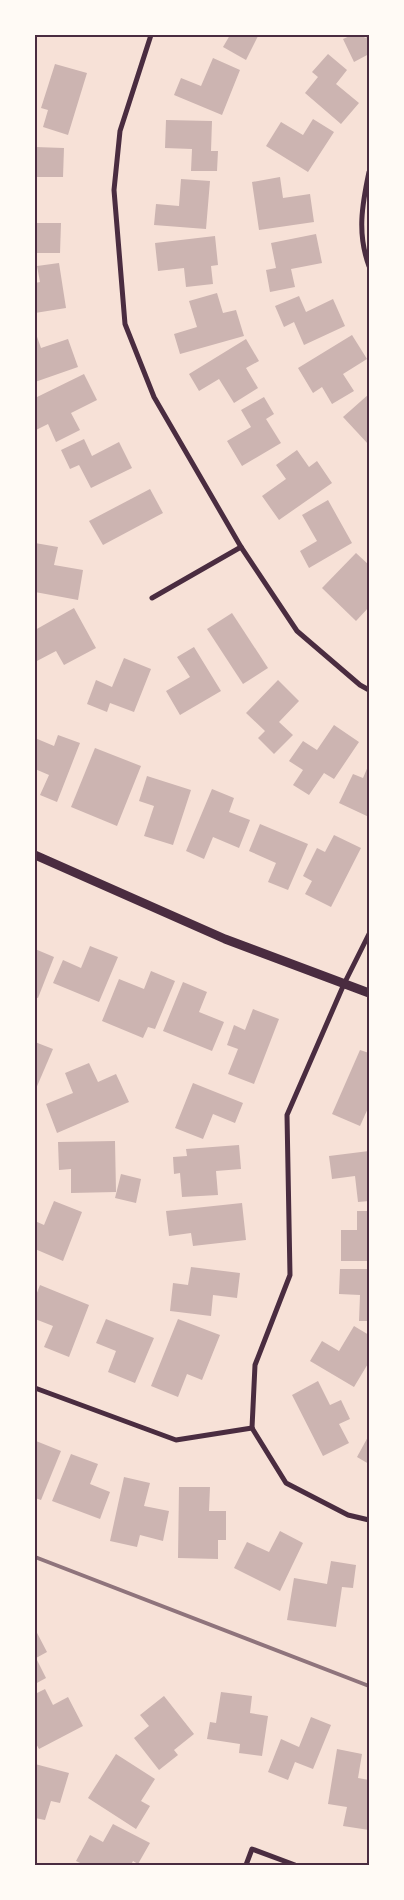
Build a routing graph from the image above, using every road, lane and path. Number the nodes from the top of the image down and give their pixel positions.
1 (149, 36) edge
2 (369, 172) edge
3 (369, 266) edge
4 (241, 547) junction
5 (152, 598) dead end
6 (369, 690) edge
7 (35, 855) edge
8 (369, 934) edge
9 (344, 984) junction
10 (369, 993) edge
11 (35, 1388) edge
12 (252, 1428) junction
13 (369, 1520) edge
14 (246, 1865) edge
15 (295, 1865) edge

1 - 4 street
2 - 3 street
4 - 5 street
4 - 6 street
7 - 9 street
8 - 9 street
9 - 10 street
9 - 12 street
11 - 12 street
12 - 13 street
14 - 15 street

